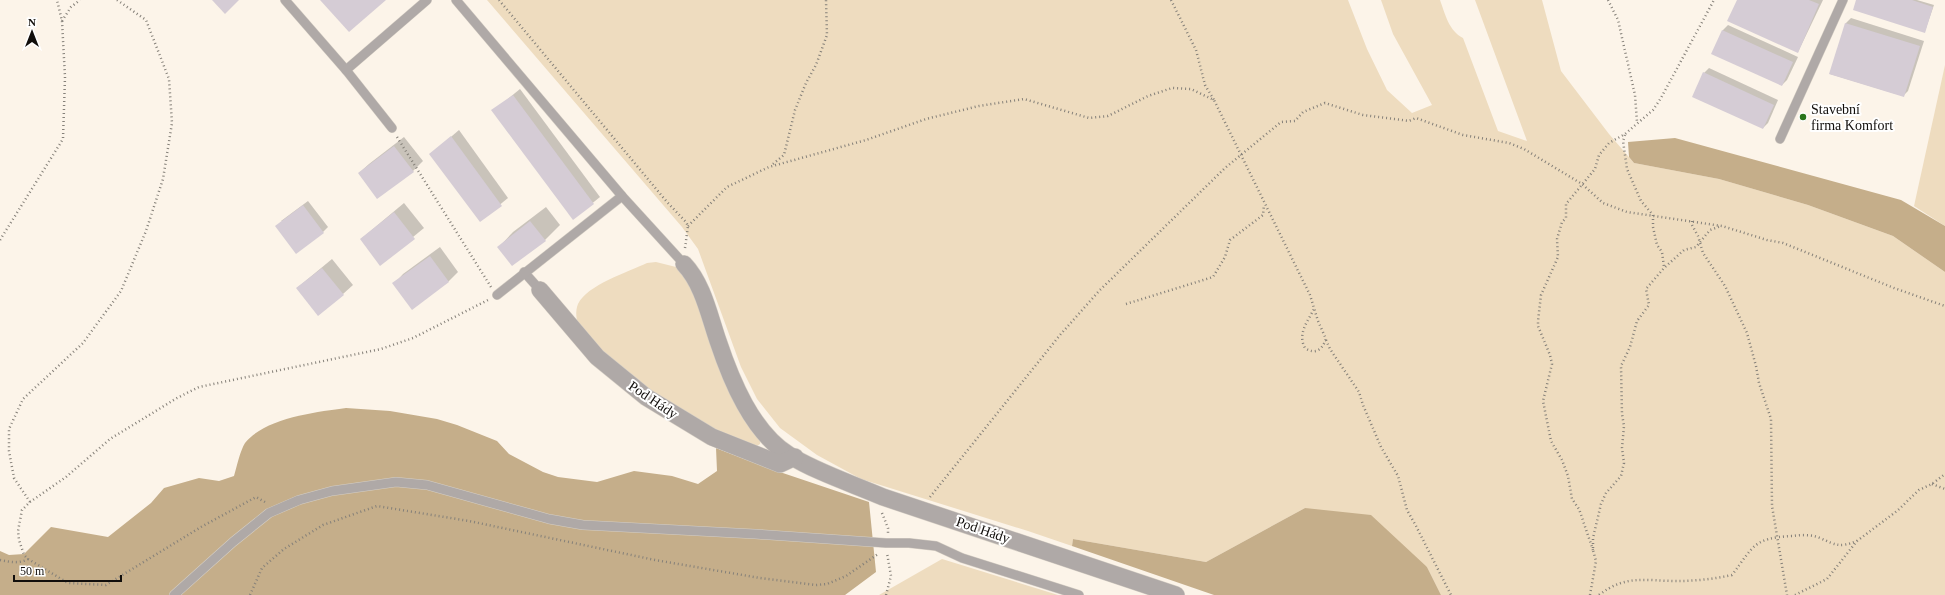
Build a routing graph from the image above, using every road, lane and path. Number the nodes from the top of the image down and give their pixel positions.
1 (57, 0) edge
2 (80, 0) edge
3 (117, 0) edge
4 (285, 0) edge
5 (427, 0) edge
6 (456, 0) edge
7 (499, 0) edge
8 (826, 0) edge
9 (1171, 0) edge
10 (1608, 0) edge
11 (1714, 0) edge
12 (1844, 0) edge
13 (62, 21) junction
14 (346, 70) junction
15 (1214, 100) junction
16 (1637, 122) junction
17 (392, 128) joint
18 (1625, 134) junction
19 (1780, 139) dead end
20 (1242, 154) junction
21 (769, 167) junction
22 (1582, 184) junction
23 (622, 196) junction
24 (1264, 204) junction
25 (1653, 215) junction
26 (1692, 221) junction
27 (688, 226) junction
28 (1722, 226) junction
29 (0, 240) edge
30 (1701, 242) junction
31 (684, 264) junction
32 (1664, 268) junction
33 (524, 272) junction
34 (540, 290) joint
35 (496, 295) junction
36 (1126, 304) dead end
37 (1945, 306) edge
38 (1314, 309) junction
39 (1326, 339) junction
40 (795, 457) junction
41 (1945, 474) edge
42 (1932, 484) junction
43 (1945, 490) edge
44 (883, 497) junction
45 (30, 502) junction
46 (926, 511) junction
47 (270, 513) junction
48 (1776, 537) junction
49 (1857, 541) junction
50 (886, 545) junction
51 (1593, 550) junction
52 (28, 559) junction
53 (0, 560) edge
54 (174, 595) edge
55 (250, 595) edge
56 (886, 595) edge
57 (1079, 595) edge
58 (1176, 595) edge
59 (1451, 595) edge
60 (1590, 595) edge
61 (1599, 595) edge
62 (1787, 595) edge
63 (1795, 595) edge

1 - 13 path
2 - 13 path
3 - 45 path
4 - 14 lane
5 - 14 lane
6 - 23 lane
7 - 27 path
8 - 21 path
9 - 15 path
10 - 16 path
11 - 16 path
12 - 19 lane
13 - 29 path
14 - 17 lane
15 - 20 path
15 - 21 path
16 - 18 path
17 - 35 path
18 - 22 path
18 - 25 path
20 - 22 path
20 - 24 path
20 - 46 path
21 - 27 path
22 - 25 path
22 - 51 path
23 - 31 lane
23 - 33 lane
24 - 36 path
24 - 38 path
25 - 26 path
25 - 32 path
26 - 28 path
26 - 30 path
27 - 31 path
28 - 30 path
28 - 37 path
30 - 32 path
30 - 48 path
31 - 40 street, Pod Hády
32 - 51 path
33 - 34 lane
33 - 35 lane
34 - 40 street, Pod Hády
35 - 45 path
38 - 39 path
38 - 39 path
39 - 59 path
40 - 44 street, Pod Hády
41 - 42 path
42 - 43 path
42 - 49 path
44 - 46 street, Pod Hády
44 - 50 path
45 - 52 path
46 - 58 street, Pod Hády
47 - 50 lane
47 - 52 path
47 - 54 lane
48 - 49 path
48 - 61 path
48 - 62 path
49 - 63 path
50 - 55 path
50 - 56 path
50 - 57 lane
51 - 60 path
52 - 53 path

